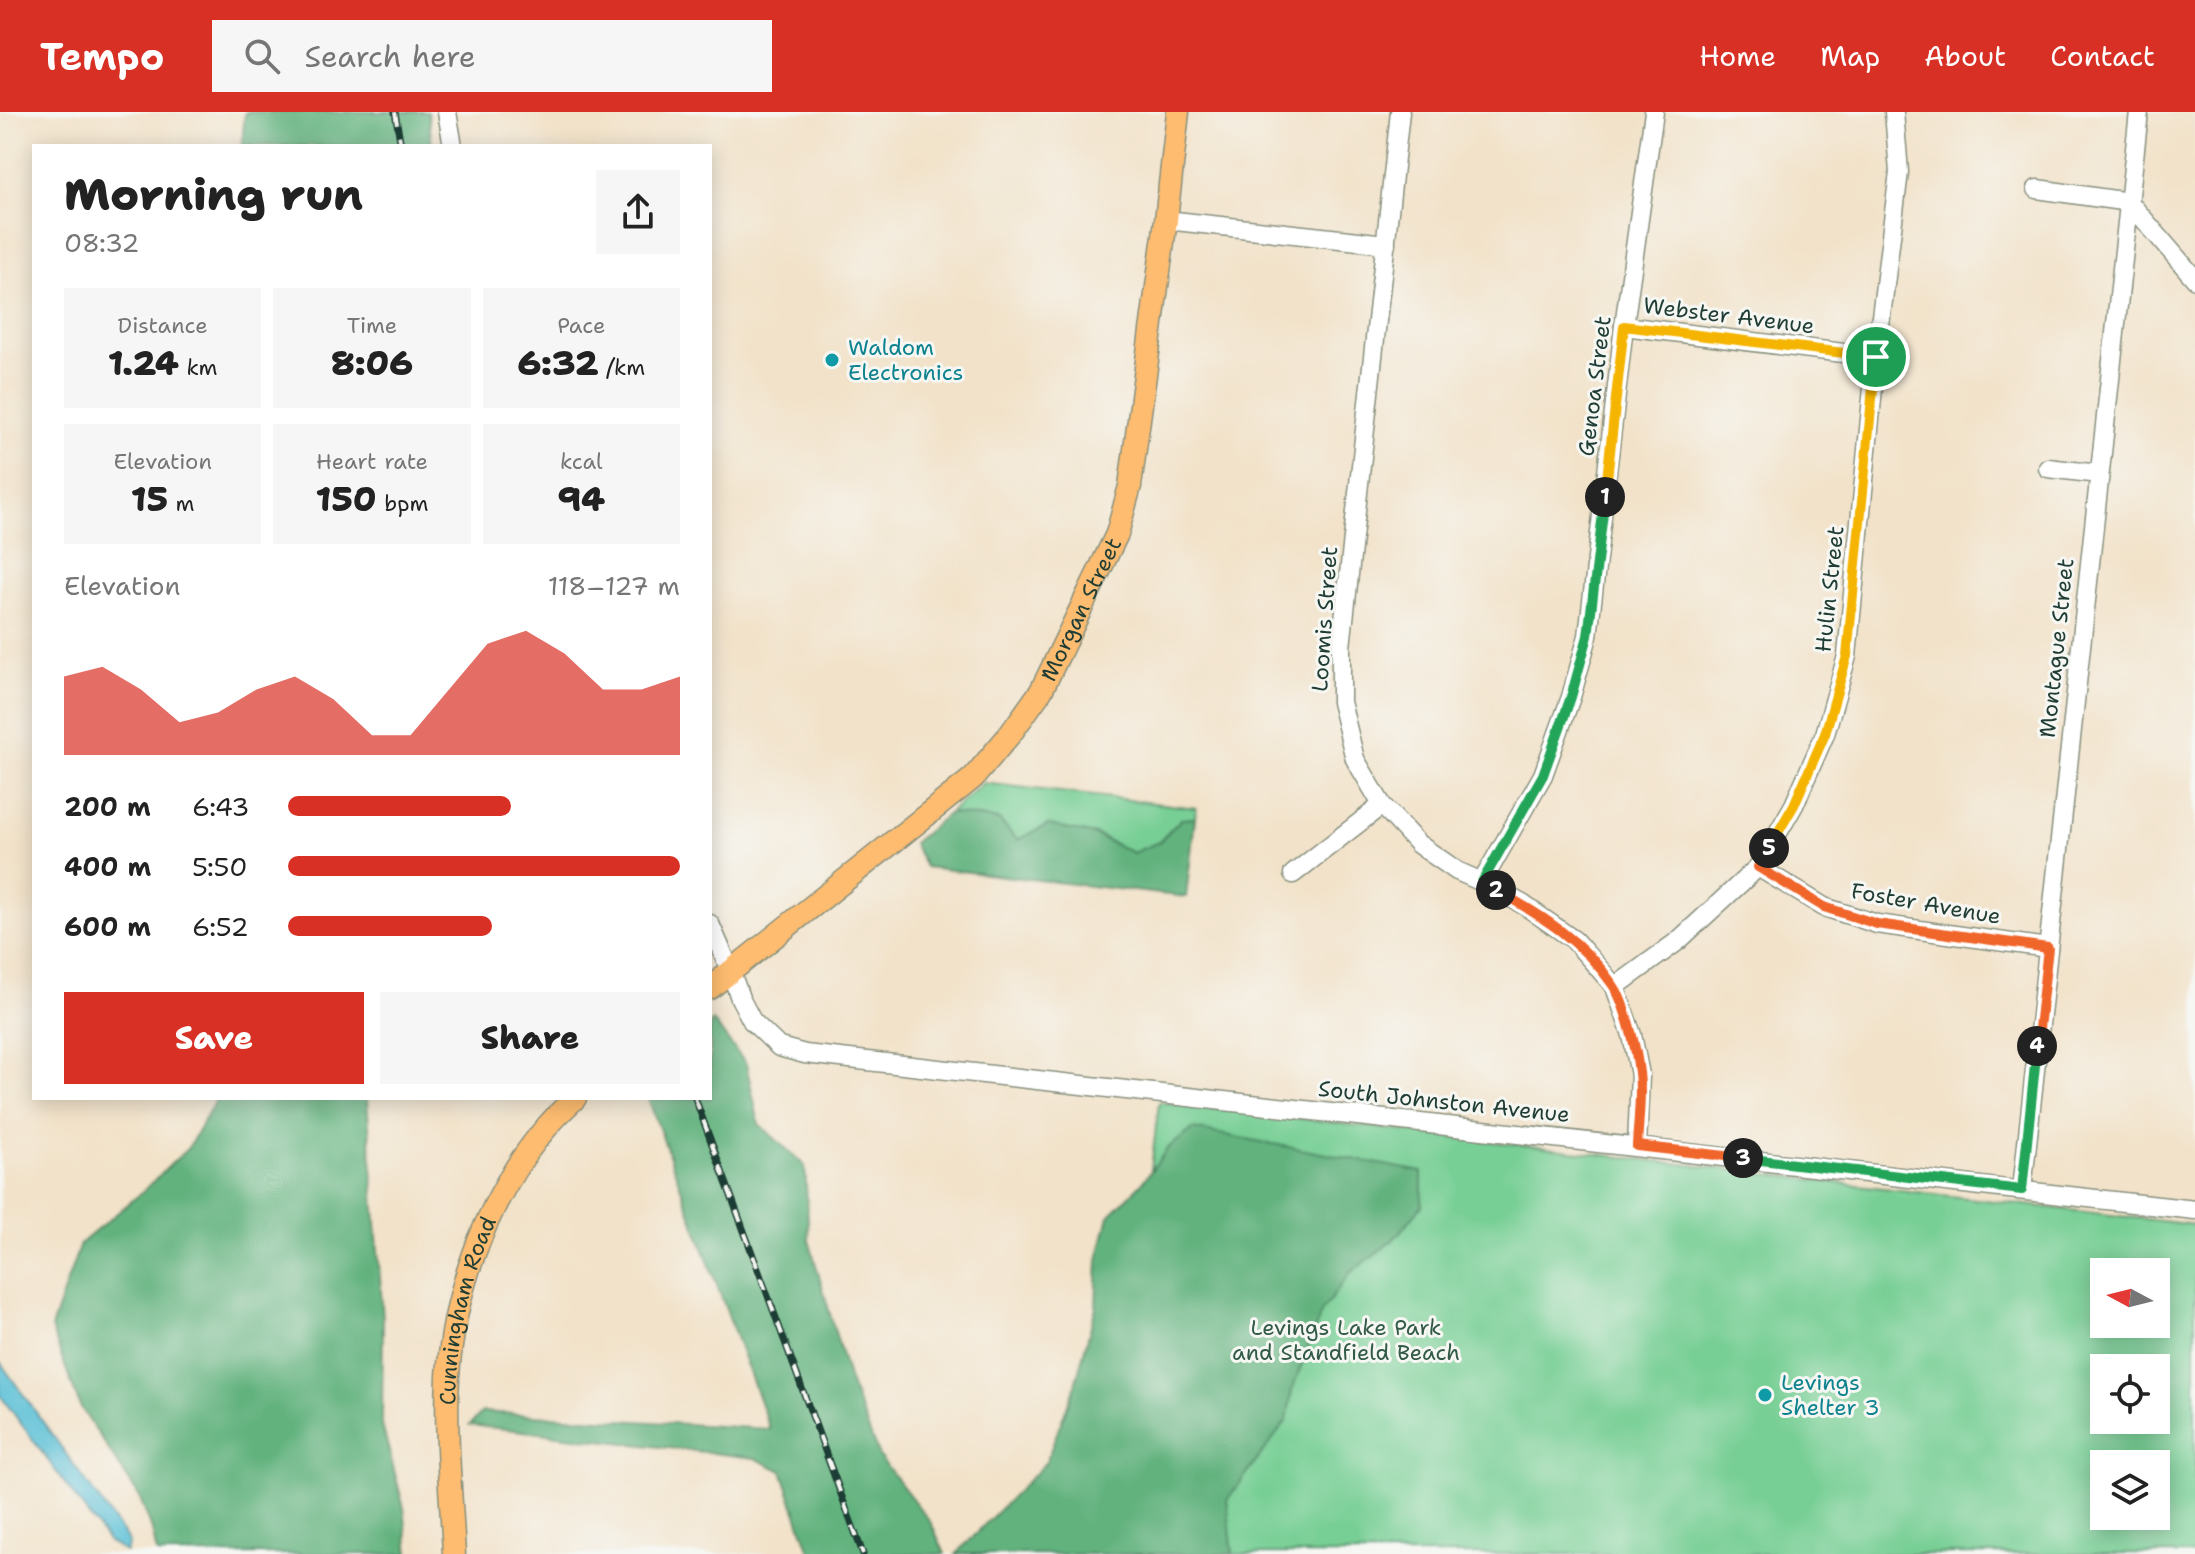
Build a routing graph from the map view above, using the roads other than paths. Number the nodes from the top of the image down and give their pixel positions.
1 (447, 112) edge
2 (1178, 112) edge
3 (1400, 112) edge
4 (1654, 112) edge
5 (1894, 112) edge
6 (2139, 112) edge
7 (453, 144) edge
8 (2037, 189) dead end
9 (2129, 202) junction
10 (1166, 220) junction
11 (1386, 244) junction
12 (2195, 279) edge
13 (1624, 326) junction
14 (1876, 357) junction
15 (2048, 468) dead end
16 (2099, 474) junction
17 (1382, 805) junction
18 (1758, 867) junction
19 (1293, 874) dead end
20 (1482, 882) junction
21 (712, 929) edge
22 (2048, 948) junction
23 (731, 972) junction
24 (712, 986) edge
25 (1615, 987) junction
26 (573, 1100) edge
27 (1637, 1146) junction
28 (2022, 1190) junction
29 (2195, 1210) edge
30 (454, 1554) edge

1 - 7 street
2 - 10 main road, Morgan Street
3 - 11 street, Loomis Street
4 - 13 street, Genoa Street
5 - 14 street, Hulin Street
6 - 9 street, Montague Street
8 - 9 street
9 - 12 street
9 - 16 street, Montague Street
10 - 11 street
10 - 23 main road, Morgan Street
11 - 17 street, Loomis Street
13 - 14 street, Webster Avenue
13 - 20 street, Genoa Street
14 - 18 street, Hulin Street
15 - 16 street
16 - 22 street, Montague Street
17 - 19 street
17 - 20 street, Loomis Street
18 - 22 street, Foster Avenue
18 - 25 street, Hulin Street
20 - 25 street, Loomis Street
21 - 23 street
22 - 28 street, Montague Street
23 - 24 main road
23 - 27 street, South Johnston Avenue
25 - 27 street, Loomis Street
26 - 30 main road, Cunningham Road
27 - 28 street, South Johnston Avenue
28 - 29 street, South Johnston Avenue

